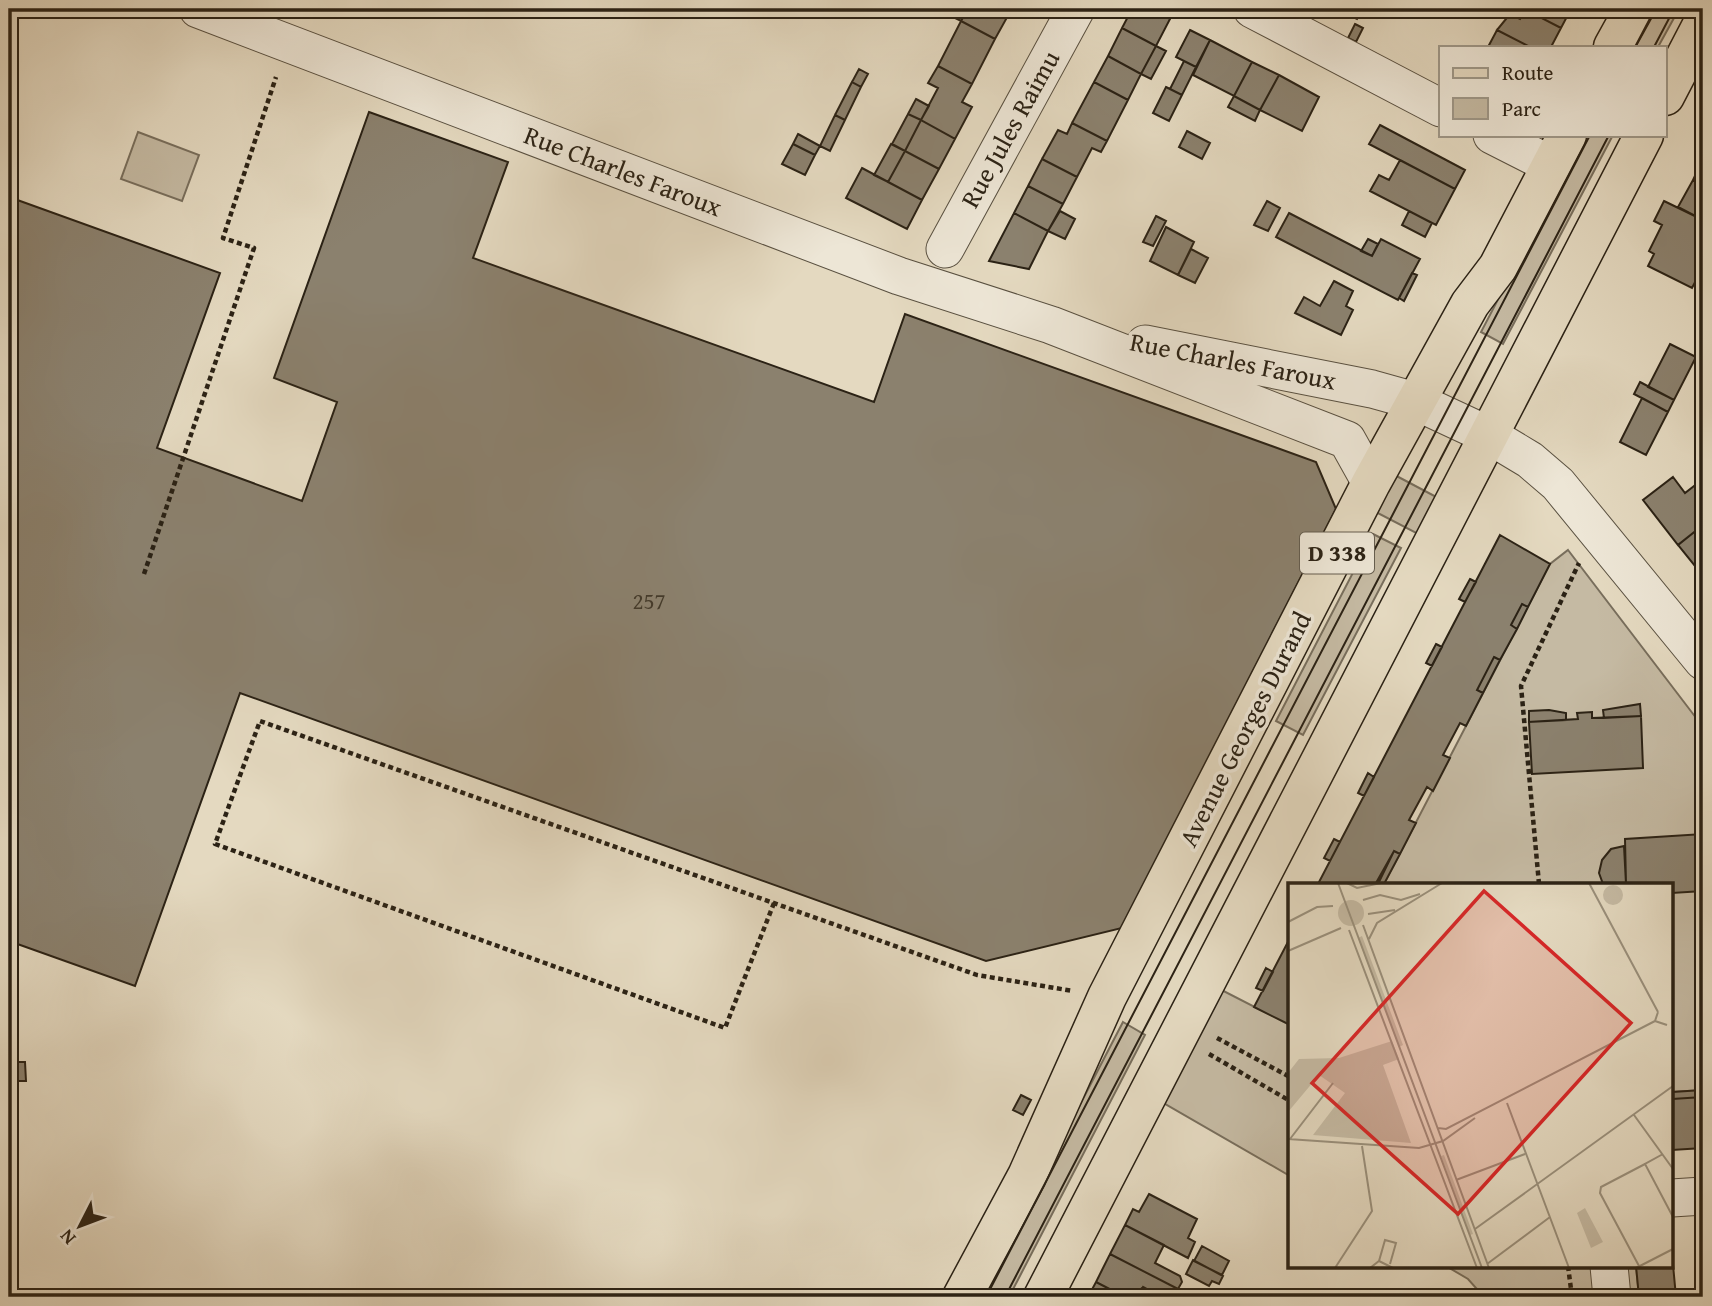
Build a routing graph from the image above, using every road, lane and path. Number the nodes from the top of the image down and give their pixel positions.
1 (198, 9) edge
2 (1076, 9) edge
3 (1252, 9) edge
4 (1634, 9) edge
5 (1703, 23) edge
6 (287, 43) junction
7 (1615, 46) edge
8 (1666, 94) edge
9 (1439, 107) edge
10 (1496, 136) edge
11 (1643, 136) edge
12 (1559, 150) edge
13 (945, 249) dead end
14 (1051, 325) junction
15 (1415, 401) junction
16 (1490, 436) junction
17 (1371, 483) junction
18 (1595, 527) junction
19 (144, 574) dead end
20 (1703, 661) edge
21 (1539, 883) edge
22 (774, 903) junction
23 (1107, 997) junction
24 (1182, 1029) junction
25 (1288, 1076) edge
26 (1288, 1100) edge
27 (1703, 1196) edge
28 (1674, 1199) edge
29 (1568, 1268) edge
30 (1609, 1268) edge
31 (962, 1297) edge
32 (1043, 1297) edge
33 (1572, 1297) edge
34 (1612, 1297) edge

1 - 6 street, Rue Charles Faroux
2 - 13 street, Rue Jules Raimu
3 - 9 street
4 - 7 main road
5 - 8 main road
6 - 14 street, Rue Charles Faroux
6 - 19 path
10 - 12 street
11 - 16 main road
12 - 15 main road, Avenue Georges Durand
14 - 15 street, Rue Charles Faroux
14 - 17 street, Rue Charles Faroux
15 - 16 street, Rue Charles Faroux
15 - 17 main road, Avenue Georges Durand / D 338
16 - 18 street, Rue Charles Faroux
16 - 24 main road
17 - 23 main road, Avenue Georges Durand / D 338
18 - 20 street, Rue Charles Faroux
18 - 21 path
22 - 22 path
22 - 23 path
23 - 31 main road, Avenue Georges Durand
24 - 25 path
24 - 26 path
24 - 32 main road
27 - 28 street
29 - 33 path
30 - 34 street

